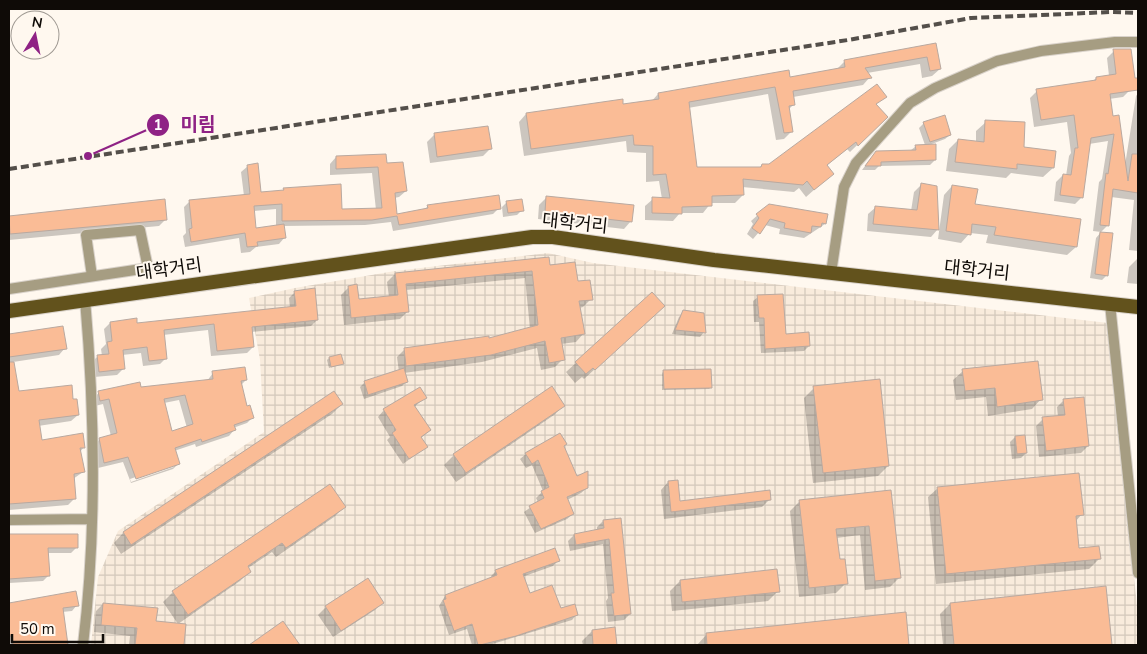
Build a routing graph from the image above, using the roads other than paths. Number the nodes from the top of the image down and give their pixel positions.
1 (1138, 42) edge
2 (831, 273) junction
3 (92, 276) junction
4 (9, 289) edge
5 (85, 299) junction
6 (1110, 304) junction
7 (1138, 307) edge
8 (9, 311) edge
9 (92, 519) junction
10 (9, 520) edge
11 (1138, 574) edge
12 (83, 645) edge

1 - 2 street
2 - 5 main road, 대학거리
2 - 6 main road, 대학거리
3 - 3 street
3 - 4 street
5 - 8 main road, 대학거리
5 - 9 street
6 - 7 main road, 대학거리
6 - 11 street
9 - 10 street
9 - 12 street

